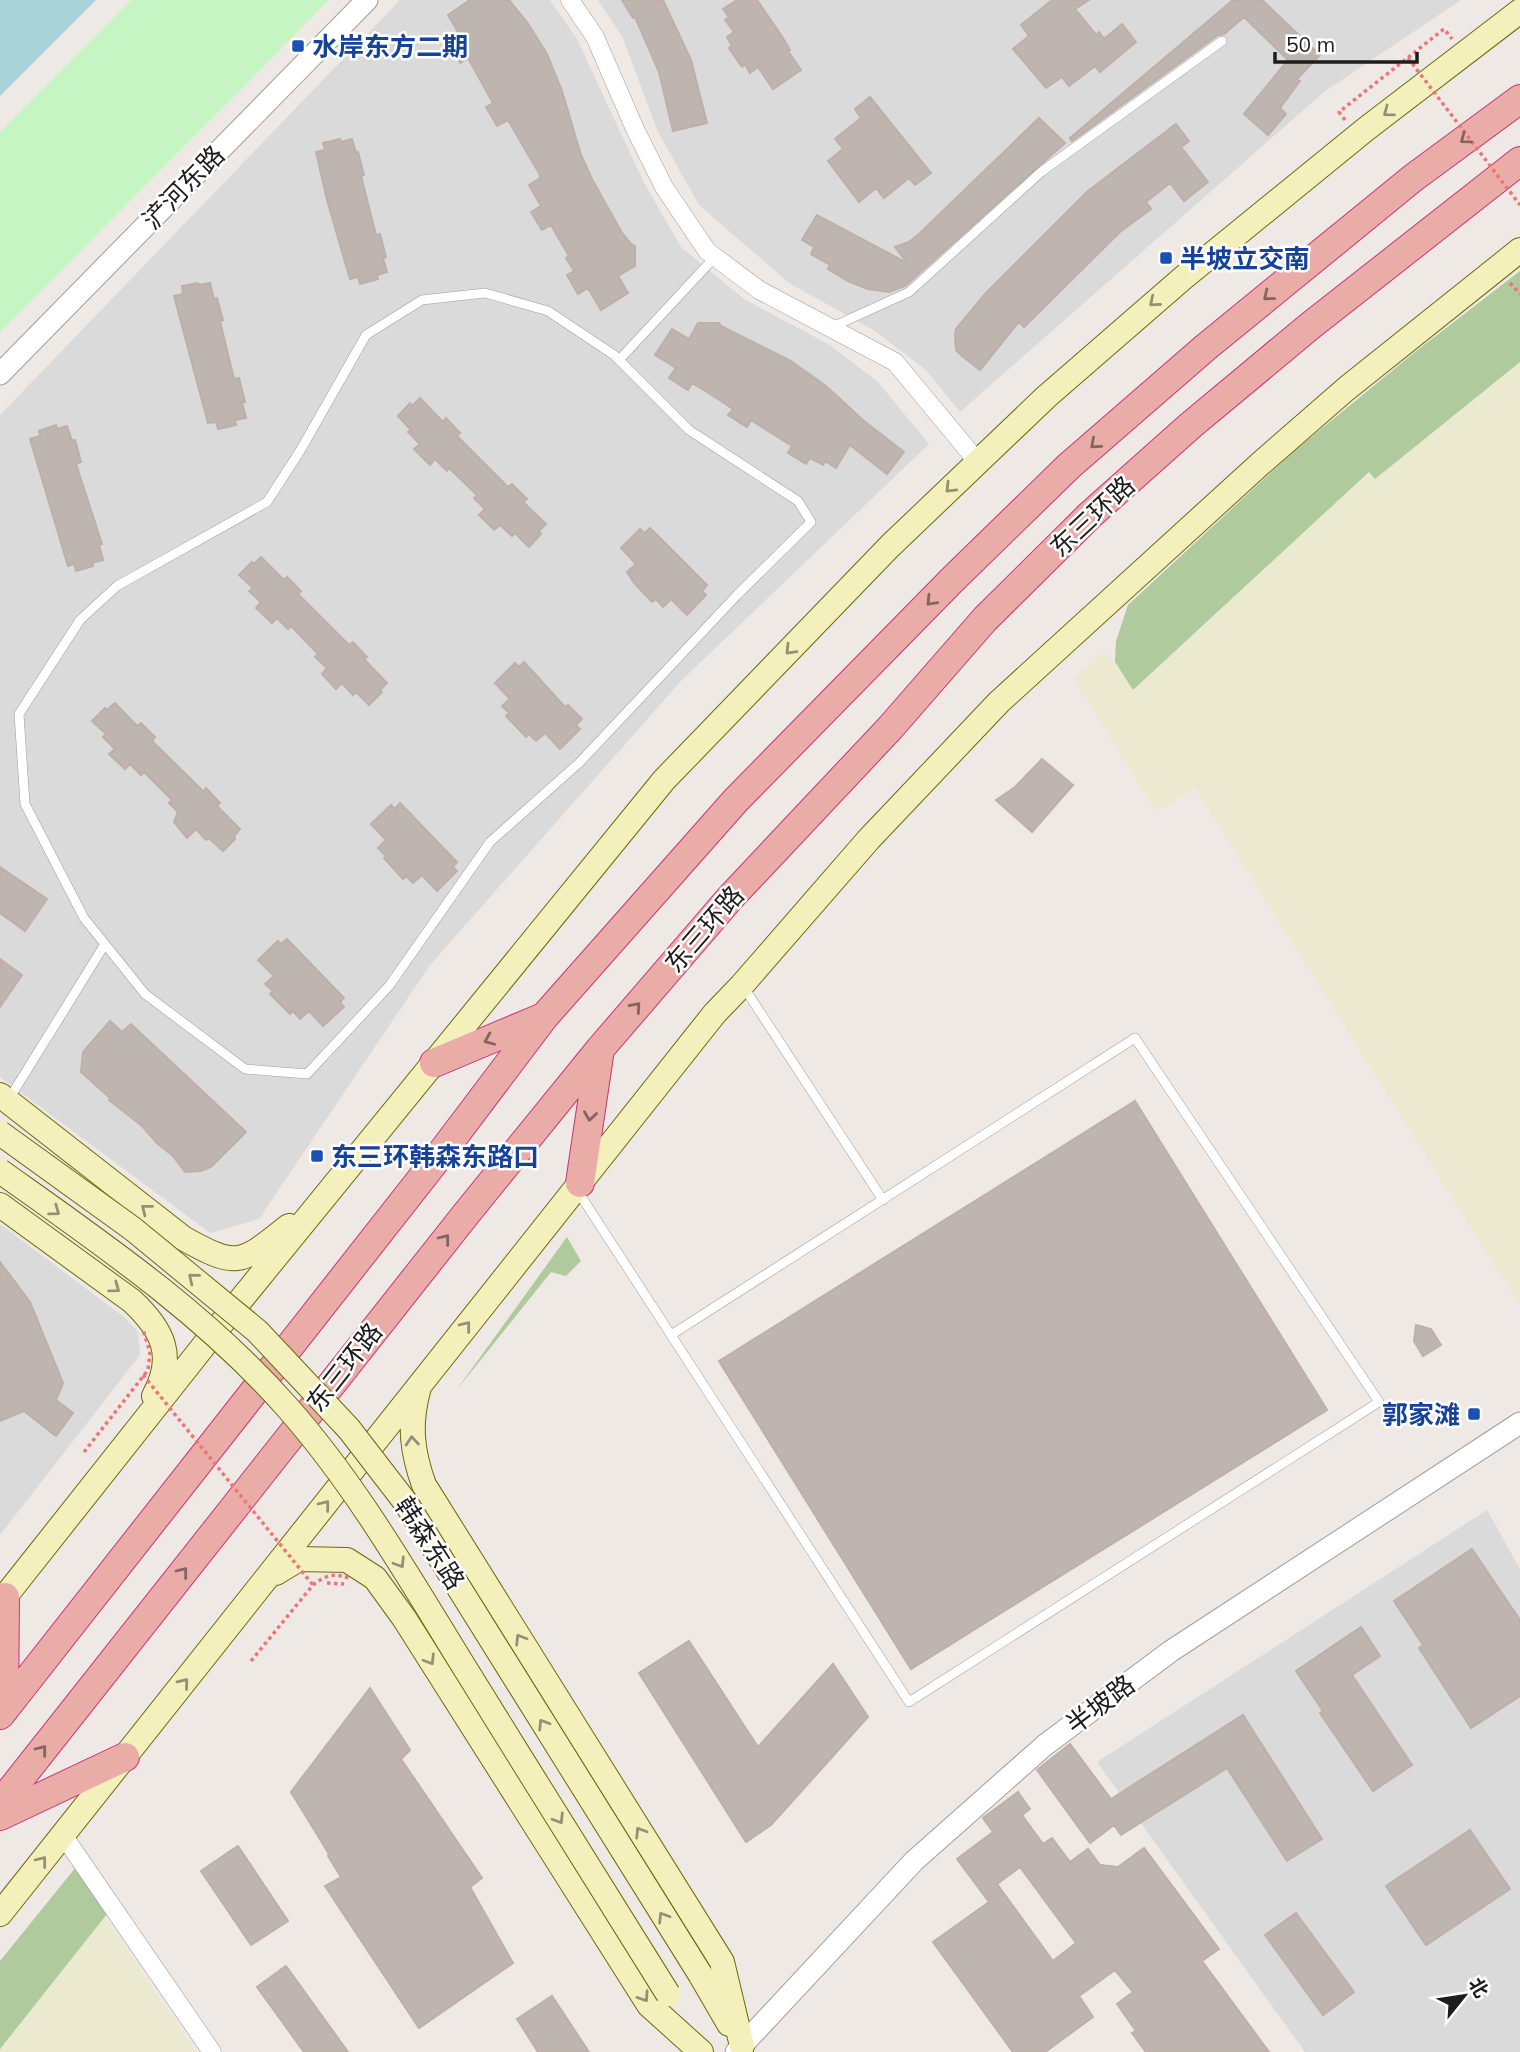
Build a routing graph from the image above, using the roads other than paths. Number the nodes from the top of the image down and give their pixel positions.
1 (367, 0) edge
2 (570, 0) edge
3 (1520, 11) edge
4 (1222, 41) dead end
5 (1520, 99) edge
6 (1520, 161) edge
7 (1520, 250) edge
8 (715, 257) junction
9 (829, 329) junction
10 (619, 360) junction
11 (0, 374) edge
12 (977, 461) junction
13 (105, 944) junction
14 (742, 985) junction
15 (544, 1017) junction
16 (600, 1049) junction
17 (434, 1063) junction
18 (4, 1098) edge
19 (0, 1133) edge
20 (0, 1171) edge
21 (578, 1186) junction
22 (325, 1197) junction
23 (883, 1200) junction
24 (0, 1205) edge
25 (671, 1335) junction
26 (419, 1385) junction
27 (1520, 1423) edge
28 (135, 1433) junction
29 (269, 1577) junction
30 (2, 1600) edge
31 (2, 1712) edge
32 (125, 1757) junction
33 (0, 1804) edge
34 (0, 1816) edge
35 (63, 1835) junction
36 (0, 1914) edge
37 (741, 2050) edge
38 (212, 2052) edge
39 (701, 2052) edge
40 (708, 2052) edge

1 - 11 street, 浐河东路
2 - 8 street
3 -> 12 main road
4 - 9 lane
5 -> 15 highway, 东三环路
16 -> 6 highway, 东三环路
7 - 14 main road
8 - 9 street
8 - 10 lane
9 - 12 street
10 - 13 lane
10 - 13 lane
12 -> 17 main road
13 - 18 lane
14 - 21 main road
14 - 23 lane
15 -> 17 highway
15 - 31 highway, 东三环路
16 -> 21 highway
33 -> 16 highway, 东三环路
17 - 22 main road
22 -> 18 main road
37 -> 19 main road, 韩森东路, bridge
20 -> 40 main road, 韩森东路, bridge
21 - 25 lane
26 -> 21 main road
22 - 28 main road
23 - 25 lane
23 - 25 lane
24 -> 28 main road
29 -> 26 main road
37 -> 26 main road
27 - 37 street, 半坡路
28 - 30 main road
32 -> 29 main road
29 -> 39 main road
30 - 31 highway
32 - 34 highway
32 - 35 main road
36 -> 35 main road
35 - 38 street

